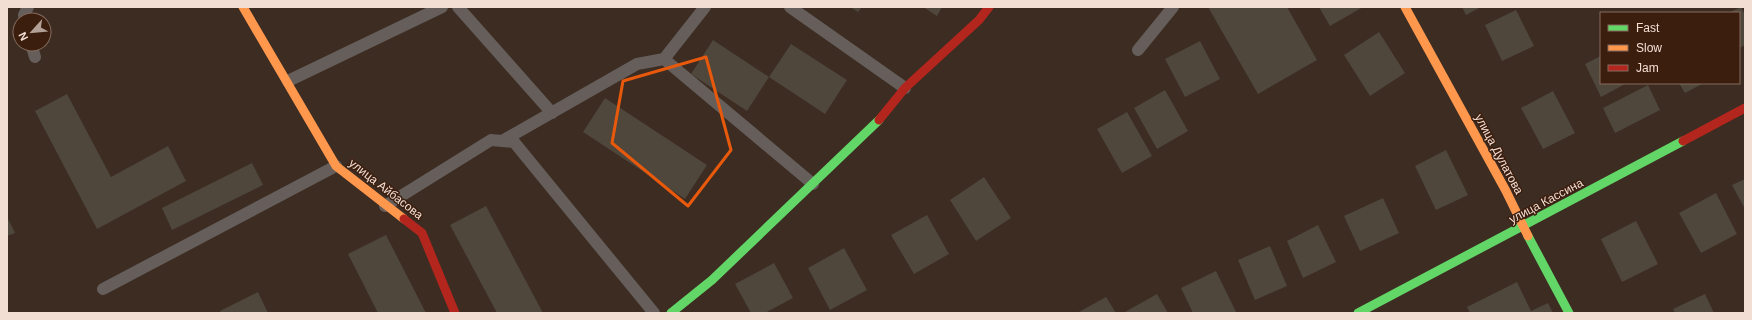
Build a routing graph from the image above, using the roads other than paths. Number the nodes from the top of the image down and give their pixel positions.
1 (243, 7) edge
2 (442, 7) edge
3 (458, 7) edge
4 (705, 7) edge
5 (790, 7) edge
6 (989, 7) edge
7 (1173, 7) edge
8 (1405, 7) edge
9 (1138, 50) dead end
10 (33, 52) edge
11 (35, 57) dead end
12 (664, 59) junction
13 (288, 81) junction
14 (905, 88) junction
15 (1745, 108) edge
16 (552, 113) junction
17 (502, 141) junction
18 (336, 166) junction
19 (813, 184) junction
20 (386, 206) junction
21 (1523, 227) junction
22 (103, 290) dead end
23 (455, 313) edge
24 (654, 313) edge
25 (671, 313) edge
26 (1358, 313) edge
27 (1569, 313) edge

1 - 13 street, улица Айбасова
2 - 13 lane
3 - 16 lane
4 - 12 lane
5 - 14 lane
6 - 14 street
7 - 9 lane
8 - 21 street, улица Дулатова
10 - 11 lane
12 - 16 lane
12 - 19 lane
13 - 18 street, улица Айбасова
14 - 19 street
15 - 21 street, улица Кассина
16 - 17 lane
17 - 20 lane
17 - 24 lane
18 - 20 street, улица Айбасова
18 - 22 lane
19 - 25 street
20 - 23 street, улица Айбасова
21 - 26 street, улица Кассина
21 - 27 street, улица Дулатова

